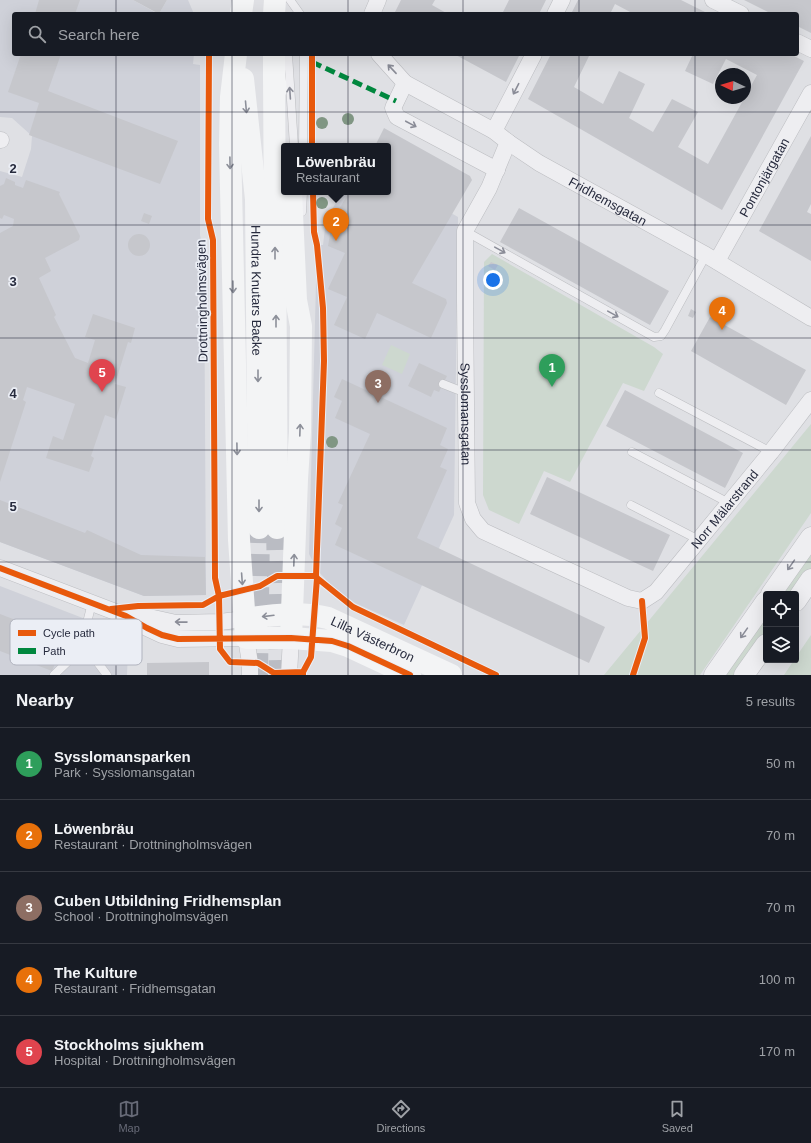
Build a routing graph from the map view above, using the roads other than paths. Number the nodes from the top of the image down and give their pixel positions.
1 (243, 0) edge
2 (276, 0) edge
3 (290, 0) edge
4 (378, 0) edge
5 (562, 0) edge
6 (713, 0) edge
7 (241, 12) edge
8 (274, 12) edge
9 (282, 12) edge
10 (299, 12) edge
11 (373, 12) edge
12 (556, 12) edge
13 (738, 12) edge
14 (799, 43) edge
15 (811, 48) edge
16 (236, 56) edge
17 (241, 56) edge
18 (288, 56) edge
19 (304, 56) edge
20 (381, 56) edge
21 (533, 56) edge
22 (274, 64) edge
23 (405, 83) junction
24 (811, 93) edge
25 (494, 131) junction
26 (508, 142) junction
27 (284, 143) edge
28 (294, 143) edge
29 (303, 143) edge
30 (497, 170) junction
31 (291, 195) edge
32 (302, 195) edge
33 (302, 224) dead end
34 (466, 231) junction
35 (302, 247) dead end
36 (711, 258) junction
37 (811, 318) edge
38 (301, 326) junction
39 (443, 384) dead end
40 (466, 393) junction
41 (659, 393) dead end
42 (811, 400) edge
43 (632, 452) dead end
44 (771, 452) junction
45 (729, 503) junction
46 (631, 505) dead end
47 (811, 537) edge
48 (699, 540) junction
49 (0, 568) edge
50 (811, 579) edge
51 (773, 591) edge
52 (799, 597) edge
53 (628, 598) joint
54 (92, 603) junction
55 (763, 605) edge
56 (292, 613) junction
57 (88, 619) edge
58 (245, 628) junction
59 (291, 638) junction
60 (763, 648) edge
61 (64, 665) edge
62 (100, 665) edge
63 (54, 675) edge
64 (107, 675) edge
65 (250, 675) edge
66 (289, 675) edge
67 (410, 675) edge
68 (451, 675) edge
69 (714, 675) edge
70 (744, 675) edge

1 - 7 main road
2 - 8 main road
2 - 9 lane
3 - 10 lane
4 - 11 street
5 - 12 street
6 - 13 street
14 - 15 street
16 -> 58 main road
17 -> 22 main road, Hundra Knutars Backe
28 -> 18 lane
19 - 29 lane
23 -> 20 street, Fridhemsgatan
21 -> 25 street
22 - 27 main road
23 - 25 street, Fridhemsgatan
23 -> 30 street
24 - 36 street, Pontonjärgatan
25 - 26 street, Fridhemsgatan
26 - 30 street, Sysslomansgatan
26 - 36 street, Fridhemsgatan
30 - 34 street, Sysslomansgatan
31 - 38 main road
32 - 33 lane
34 -> 36 lane
34 - 40 street, Sysslomansgatan
35 - 38 lane
36 - 37 street, Fridhemsgatan
56 -> 38 main road
39 - 40 lane
40 - 53 street, Sysslomansgatan
41 - 44 lane
42 - 44 street, Norr Mälarstrand
43 - 45 lane
44 - 45 street, Norr Mälarstrand
45 - 48 street, Norr Mälarstrand
46 - 48 lane
47 -> 51 street
48 - 53 street, Norr Mälarstrand
49 - 54 street
50 - 52 street
54 - 57 lane
54 - 58 street
55 -> 69 street
56 -> 58 main road, Lilla Västerbron
56 - 59 main road
56 - 68 main road, Lilla Västerbron
58 - 59 main road, Lilla Västerbron
58 - 65 street
59 - 66 street
59 - 67 main road, Lilla Västerbron
60 - 70 street
61 - 63 lane
62 - 64 lane

